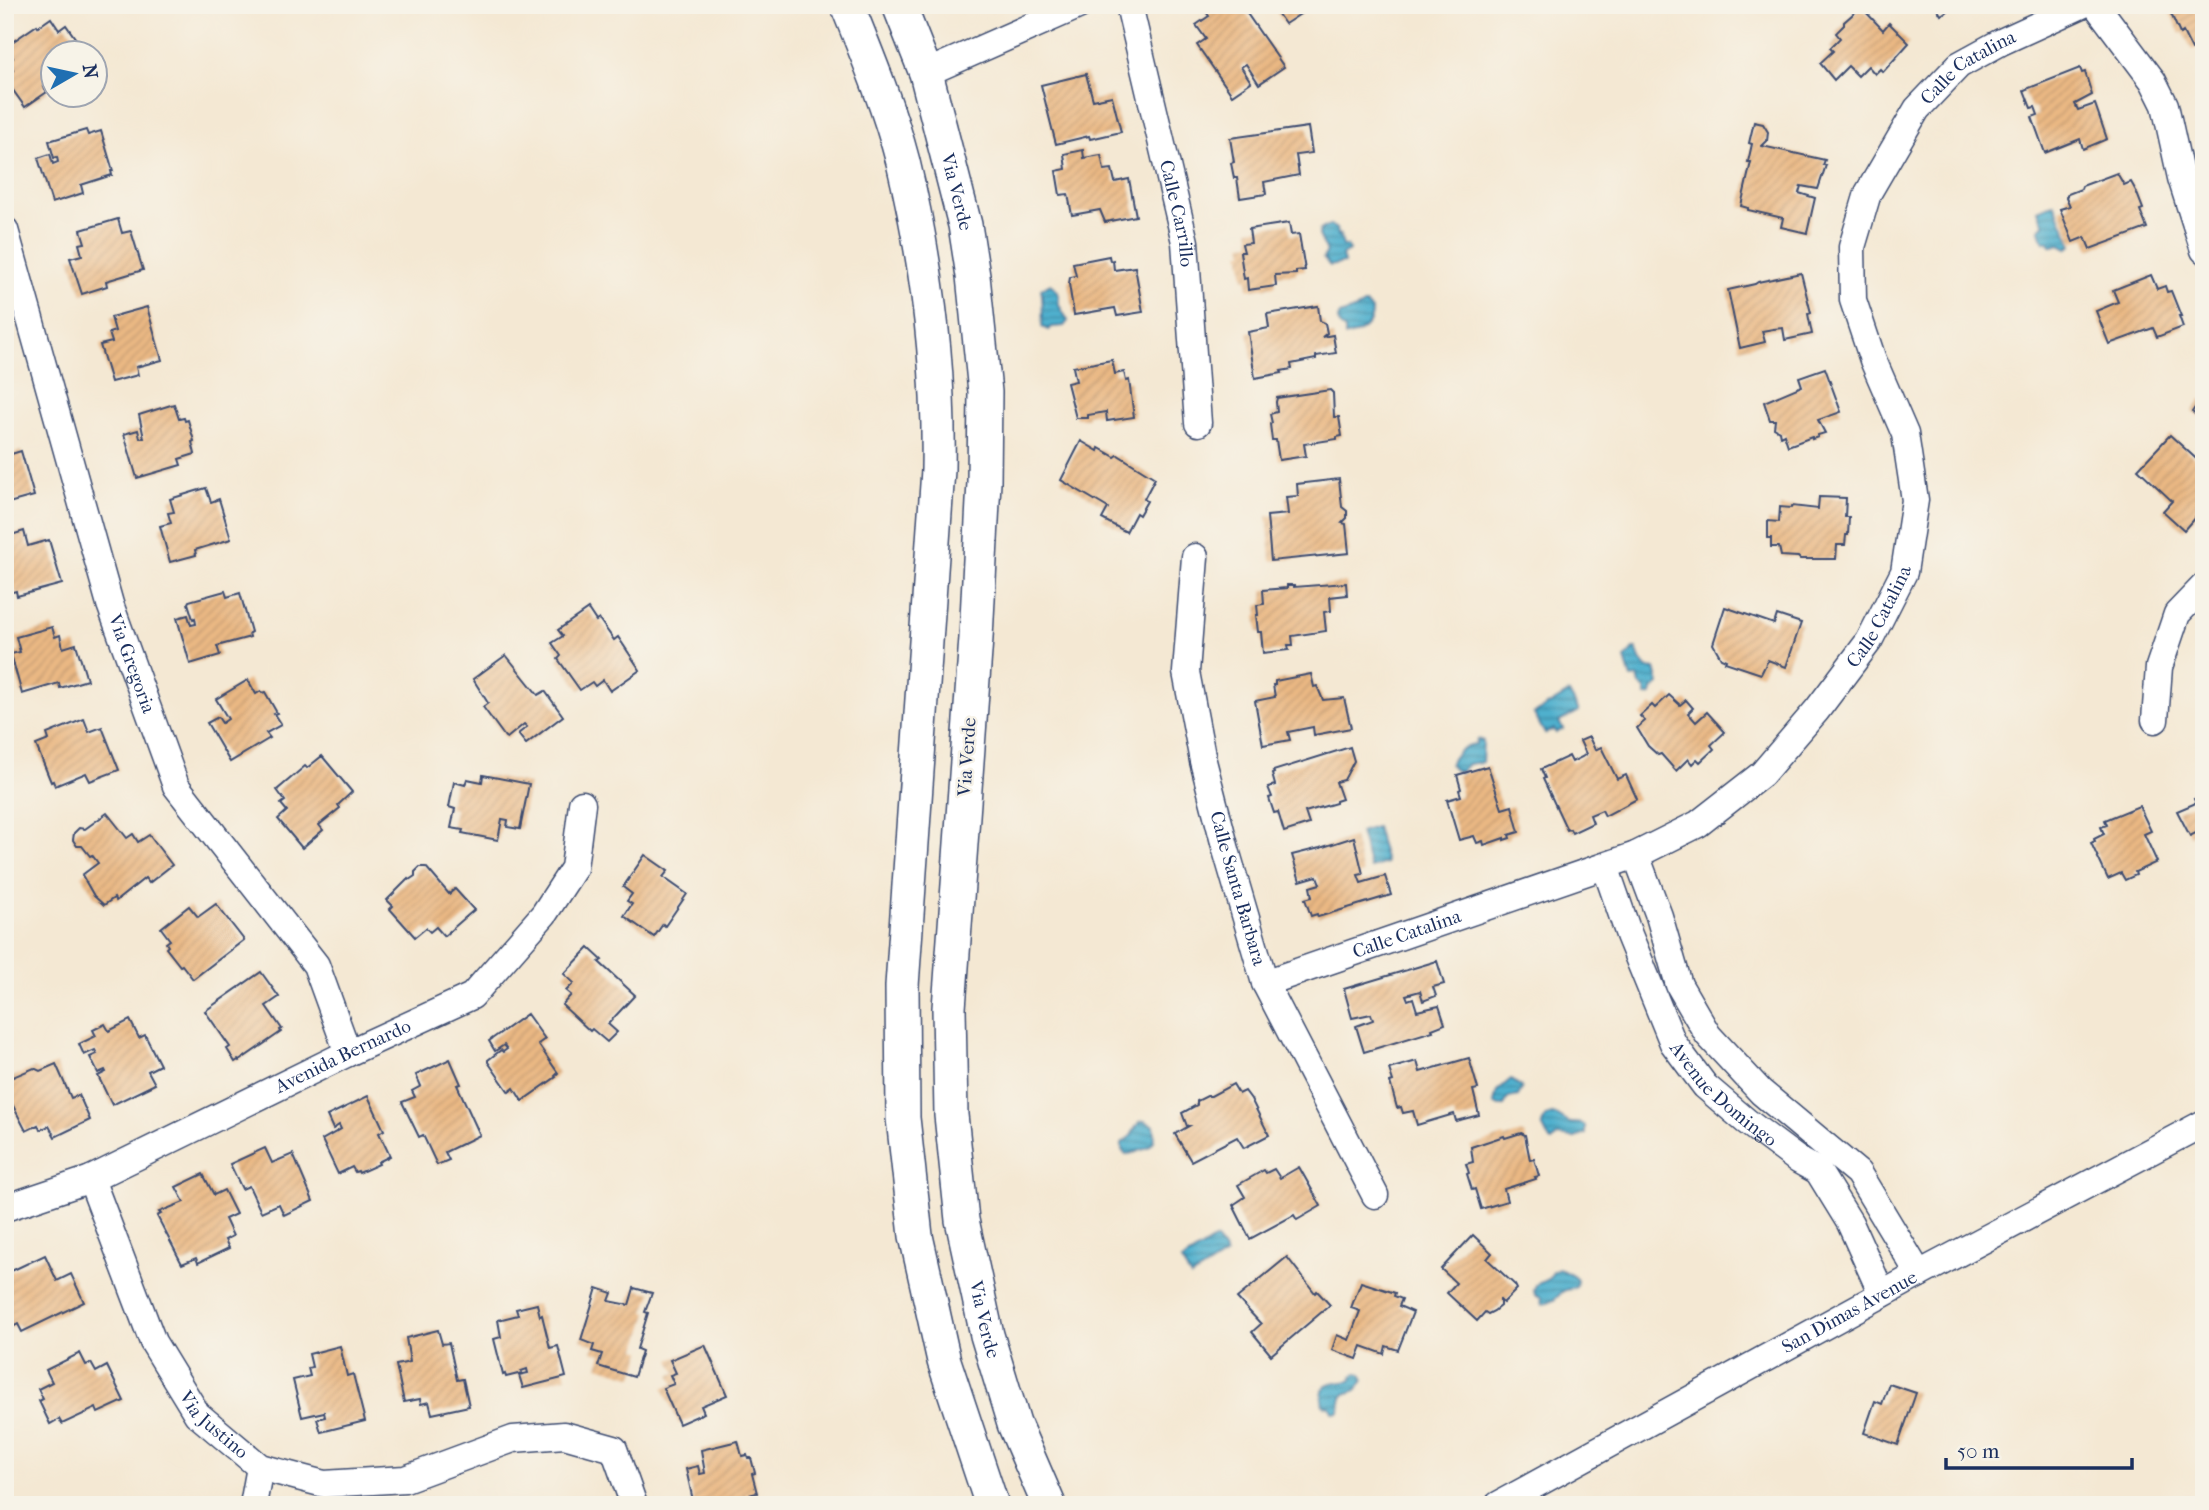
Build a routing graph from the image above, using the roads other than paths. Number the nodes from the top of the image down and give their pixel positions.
1 (847, 5) edge
2 (899, 5) edge
3 (1080, 5) edge
4 (1129, 5) edge
5 (2082, 5) edge
6 (2096, 5) edge
7 (926, 73) junction
8 (881, 92) junction
9 (5, 230) edge
10 (2204, 250) edge
11 (1198, 423) dead end
12 (1195, 557) dead end
13 (2204, 586) edge
14 (2155, 720) dead end
15 (582, 804) dead end
16 (1636, 855) junction
17 (1605, 866) junction
18 (1265, 983) junction
19 (348, 1053) junction
20 (2204, 1123) edge
21 (1828, 1164) junction
22 (91, 1179) junction
23 (1376, 1195) dead end
24 (5, 1208) edge
25 (1919, 1274) junction
26 (1882, 1294) junction
27 (260, 1467) junction
28 (253, 1505) edge
29 (634, 1505) edge
30 (992, 1505) edge
31 (1049, 1505) edge
32 (1498, 1505) edge

1 - 8 main road
2 - 7 main road, Via Verde
3 - 7 street
4 - 11 street, Calle Carrillo
5 - 16 street, Calle Catalina
6 - 10 street
7 - 8 main road
7 - 31 main road, Via Verde
8 - 30 main road
9 - 19 street, Via Gregoria
12 - 18 street, Calle Santa Barbara
13 - 14 street
15 - 19 street, Avenida Bernardo
16 - 17 street, Calle Catalina
16 - 21 street, Avenue Domingo
17 - 18 street, Calle Catalina
17 - 21 street, Avenue Domingo
18 - 23 street, Calle Santa Barbara
19 - 22 street, Avenida Bernardo
20 - 25 street, San Dimas Avenue
21 - 25 street, Avenue Domingo
21 - 26 street, Avenue Domingo
22 - 24 street, Avenida Bernardo
22 - 27 street, Via Justino
25 - 26 street, San Dimas Avenue
26 - 32 street, San Dimas Avenue
27 - 28 street
27 - 29 street, Via Justino

